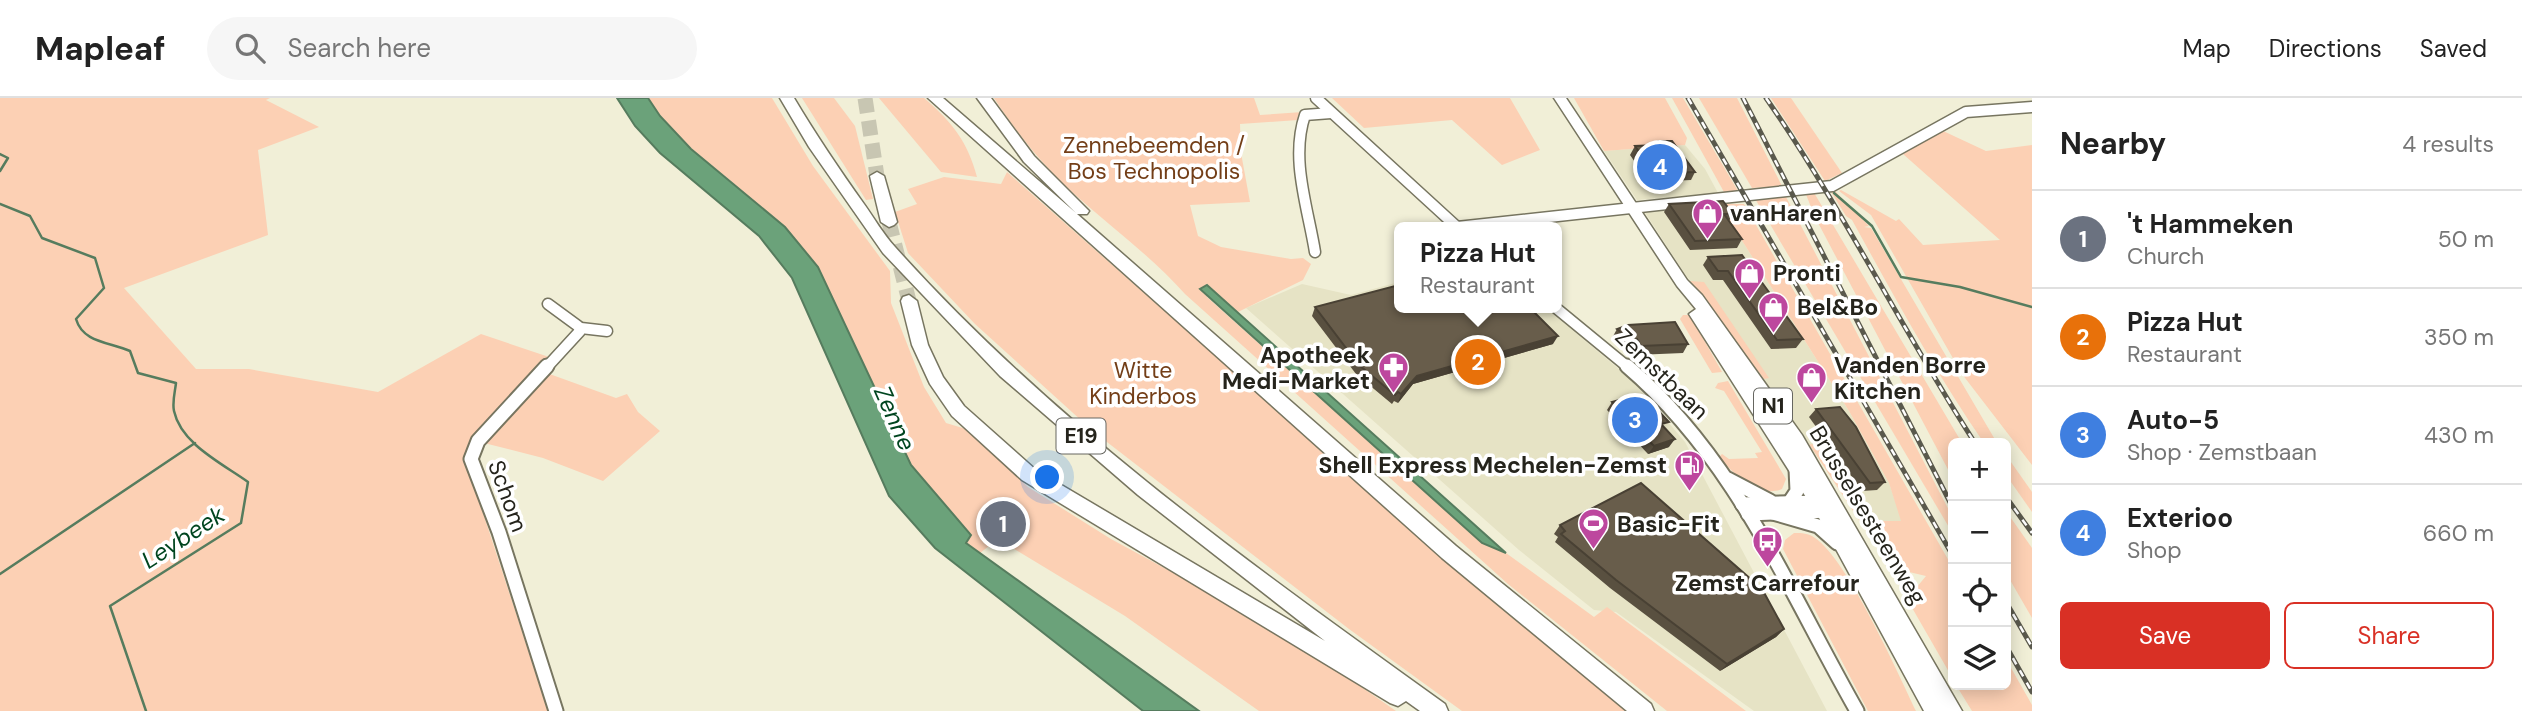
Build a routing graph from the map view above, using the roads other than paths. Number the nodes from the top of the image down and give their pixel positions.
1 (788, 98) edge
2 (935, 98) edge
3 (984, 98) edge
4 (1316, 98) edge
5 (1560, 98) edge
6 (2032, 107) edge
7 (1331, 113) junction
8 (877, 176) tunnel mouth
9 (1632, 206) junction
10 (889, 222) tunnel mouth
11 (1451, 222) edge
12 (1499, 222) edge
13 (1315, 253) dead end
14 (1135, 272) junction
15 (1682, 283) junction
16 (909, 302) tunnel mouth
17 (548, 303) dead end
18 (1562, 313) edge
19 (581, 328) junction
20 (607, 331) dead end
21 (1796, 469) junction
22 (1728, 480) junction
23 (1779, 506) junction
24 (1829, 506) junction
25 (1745, 509) junction
26 (1850, 558) junction
27 (556, 711) edge
28 (1422, 711) edge
29 (1437, 711) edge
30 (1643, 711) edge
31 (1857, 711) edge
32 (1934, 711) edge
33 (1952, 711) edge

1 - 29 highway, E19
2 - 14 highway
3 - 14 highway
4 - 7 street
5 - 9 main road, Brusselsesteenweg / N1
6 - 9 street
7 - 11 street
7 - 13 street
8 - 10 highway
9 - 12 street
9 - 15 main road, Brusselsesteenweg / N1
14 - 30 highway
15 - 21 main road, Brusselsesteenweg / N1
15 - 24 main road, Brusselsesteenweg / N1
16 - 28 highway
17 - 19 street
18 - 22 street, Zemstbaan
19 - 20 street
19 - 27 street, Schom
21 - 23 street
21 - 24 main road, Brusselsesteenweg / N1
22 - 23 street, Zemstbaan
22 - 25 street, Zemstbaan
23 - 24 street, Zemstbaan
23 - 25 street, Zemstbaan
23 - 26 street, Zemstbaan
24 - 26 main road, Brusselsesteenweg / N1
24 - 33 main road, Brusselsesteenweg / N1
25 - 31 street, Zemstbaan
26 - 32 main road, Brusselsesteenweg / N1

